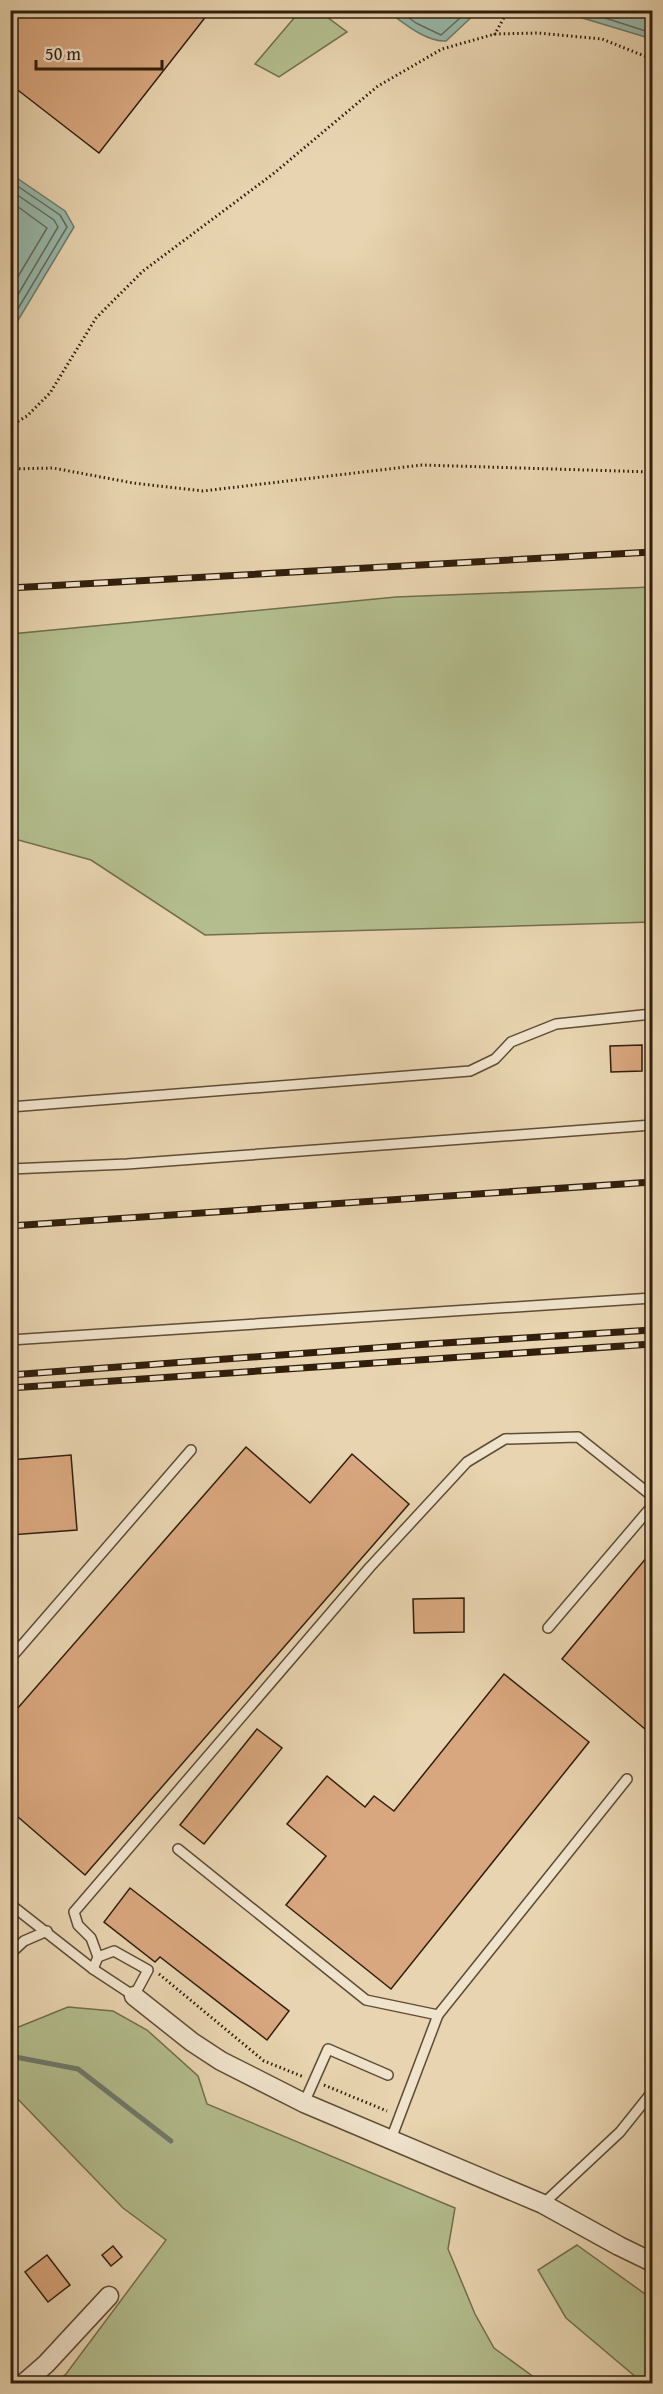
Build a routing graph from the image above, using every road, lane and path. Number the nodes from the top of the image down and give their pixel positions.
1 (508, 10) edge
2 (495, 34) junction
3 (652, 59) edge
4 (10, 426) edge
5 (10, 469) edge
6 (652, 472) edge
7 (652, 1014) edge
8 (10, 1107) edge
9 (652, 1125) edge
10 (10, 1170) edge
11 (652, 1298) edge
12 (10, 1340) edge
13 (191, 1450) dead end
14 (652, 1496) edge
15 (652, 1506) edge
16 (548, 1628) dead end
17 (10, 1659) edge
18 (627, 1779) dead end
19 (178, 1849) dead end
20 (10, 1904) edge
21 (47, 1931) junction
22 (10, 1954) edge
23 (98, 1957) junction
24 (93, 1969) junction
25 (148, 1970) junction
26 (134, 1996) junction
27 (438, 2015) junction
28 (388, 2075) dead end
29 (314, 2081) junction
30 (652, 2092) edge
31 (304, 2103) junction
32 (400, 2116) junction
33 (391, 2139) junction
34 (543, 2204) junction
35 (652, 2262) edge
36 (109, 2296) dead end
37 (23, 2384) edge

1 - 2 path
2 - 3 path
2 - 4 path
5 - 6 path
7 - 8 lane
9 - 10 lane
11 - 12 lane
13 - 17 lane
14 - 23 lane
15 - 16 lane
18 - 27 lane
19 - 27 lane
20 - 21 lane
21 - 22 lane
21 - 24 lane
23 - 24 lane
23 - 25 lane
24 - 26 lane
25 - 26 lane
25 - 29 path
26 - 31 street
27 - 32 lane
28 - 29 lane
29 - 31 lane
29 - 32 path
30 - 34 lane
31 - 33 street
32 - 33 lane
33 - 34 street
34 - 35 street
36 - 37 street

